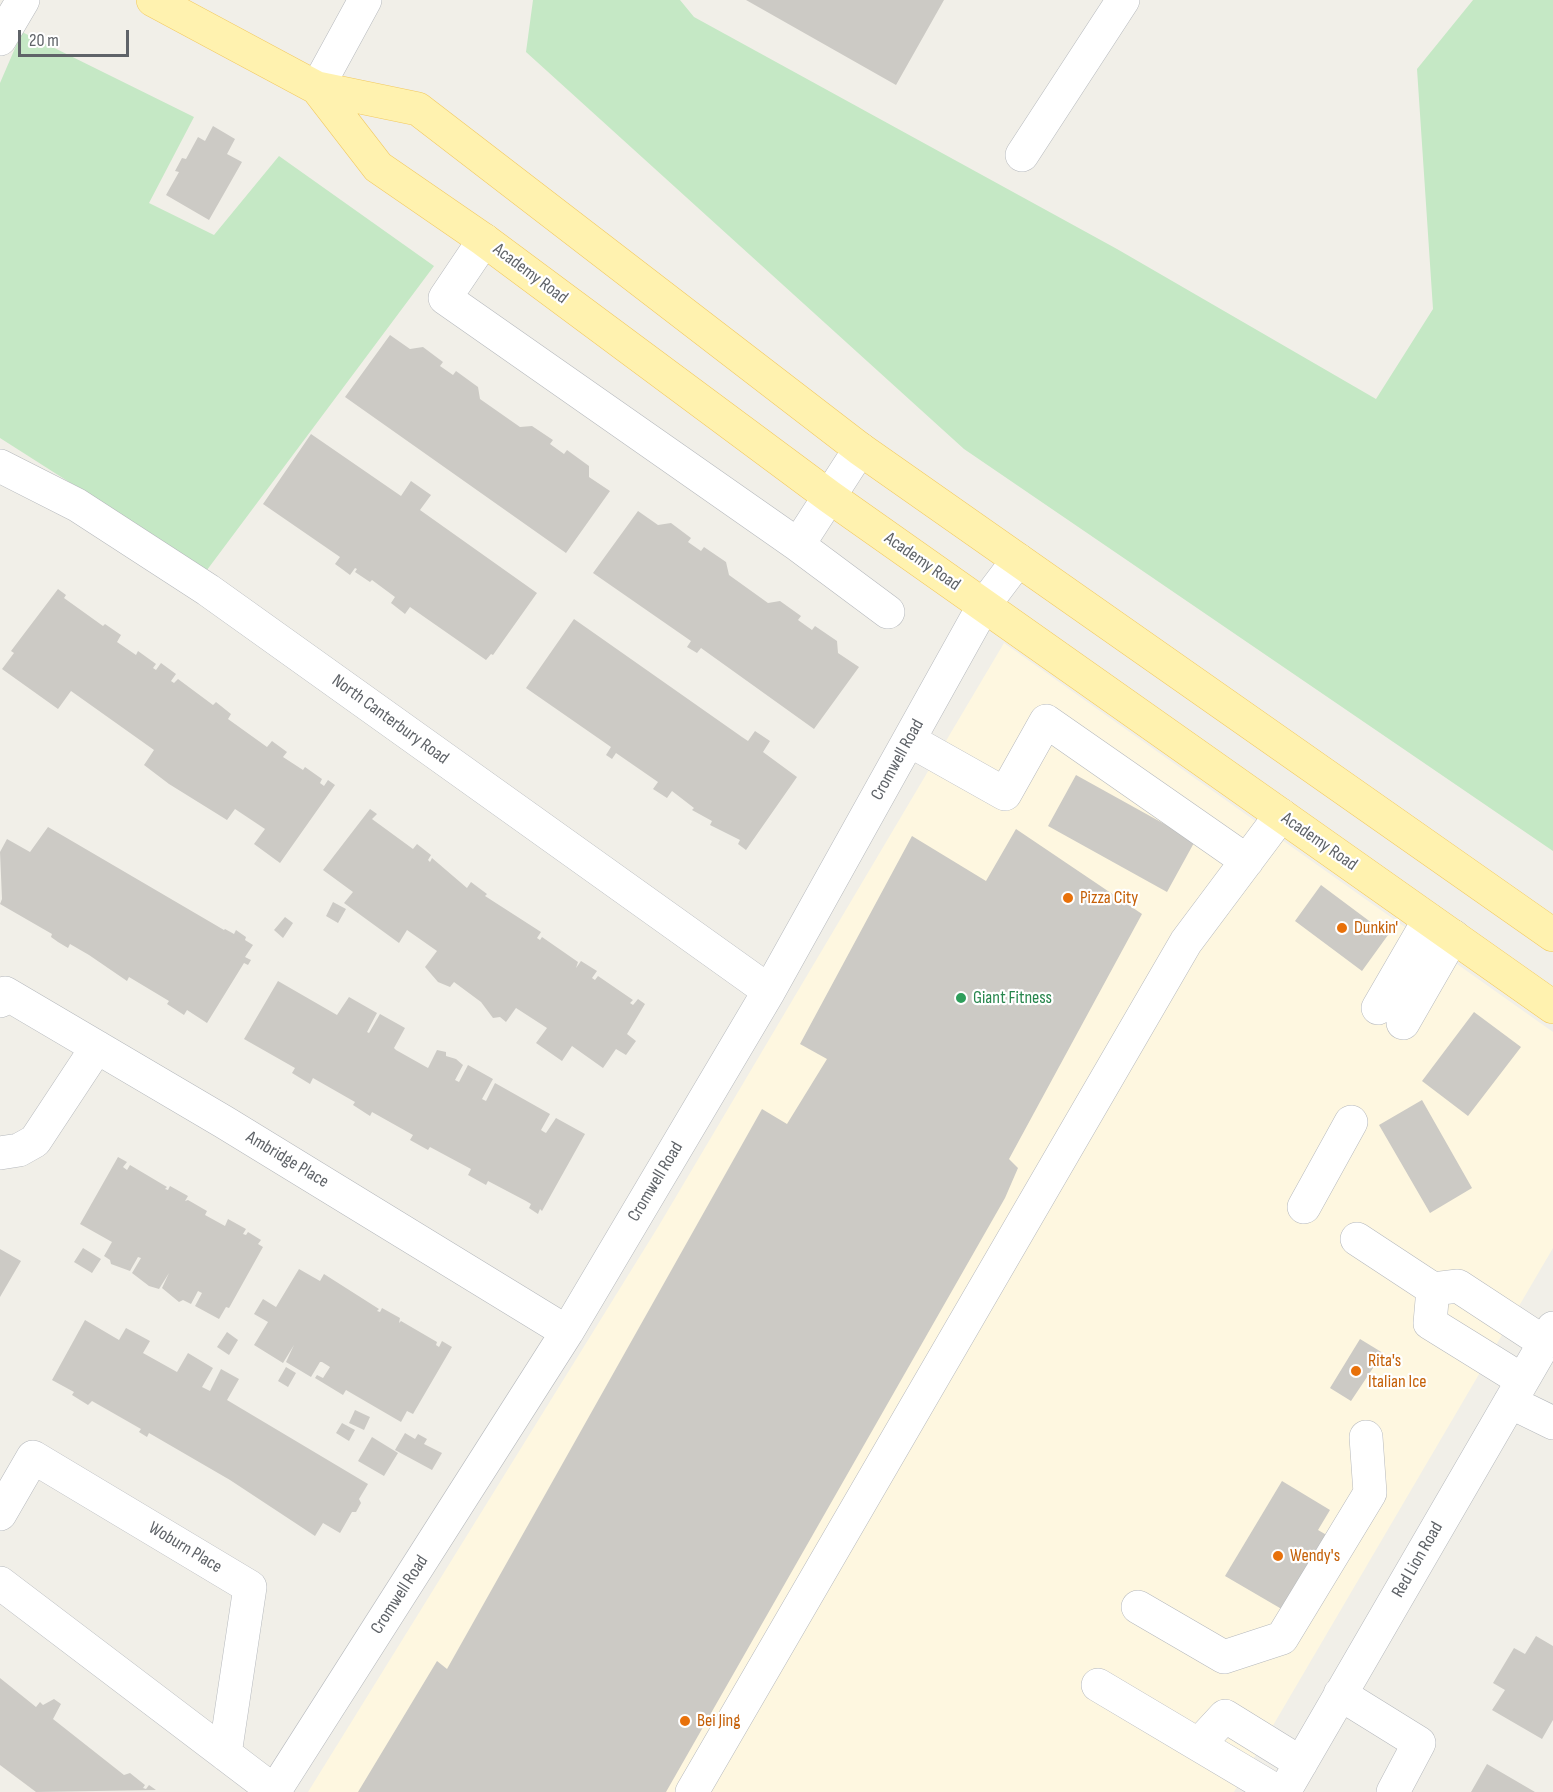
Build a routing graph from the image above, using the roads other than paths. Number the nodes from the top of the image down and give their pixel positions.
1 (23, 0) edge
2 (153, 0) edge
3 (365, 0) edge
4 (1123, 0) edge
5 (0, 39) edge
6 (317, 88) junction
7 (1022, 155) dead end
8 (484, 240) junction
9 (860, 449) junction
10 (0, 466) edge
11 (830, 496) junction
12 (798, 545) junction
13 (1018, 560) junction
14 (984, 605) junction
15 (888, 612) dead end
16 (909, 740) junction
17 (1281, 815) junction
18 (1247, 861) junction
19 (1441, 928) junction
20 (1553, 935) edge
21 (769, 992) junction
22 (2, 997) edge
23 (1553, 1007) edge
24 (1391, 1016) dead end
25 (97, 1047) junction
26 (1351, 1122) dead end
27 (0, 1153) edge
28 (1304, 1207) dead end
29 (1357, 1239) dead end
30 (1433, 1289) junction
31 (567, 1332) junction
32 (1549, 1336) edge
33 (1516, 1391) junction
34 (1553, 1423) edge
35 (1366, 1437) dead end
36 (0, 1514) edge
37 (0, 1583) edge
38 (1138, 1607) dead end
39 (1098, 1685) dead end
40 (1340, 1694) junction
41 (1200, 1743) junction
42 (225, 1754) junction
43 (1301, 1763) junction
44 (274, 1792) edge
45 (693, 1792) edge
46 (1278, 1792) edge
47 (1284, 1792) edge
48 (1394, 1792) edge

1 - 5 street
2 - 6 main road, Academy Road
3 - 6 street
4 - 7 street
6 - 8 main road, Academy Road
6 - 9 main road, Academy Road
8 - 11 main road, Academy Road
8 - 12 street
9 - 11 street
9 - 13 main road, Academy Road
10 - 21 street, North Canterbury Road
11 - 12 street
11 - 14 main road, Academy Road
12 - 15 street
13 - 14 street, Cromwell Road
13 - 20 main road, Academy Road
14 - 16 street, Cromwell Road
14 - 17 main road, Academy Road
16 - 18 street
16 - 21 street, Cromwell Road
17 - 18 street
17 - 19 main road, Academy Road
18 - 45 street
19 - 23 main road, Academy Road
19 - 24 street
21 - 31 street, Cromwell Road
22 - 25 street, Ambridge Place
25 - 27 street
25 - 31 street, Ambridge Place
26 - 28 street
29 - 30 street
30 - 32 street
30 - 33 street
31 - 44 street, Cromwell Road
32 - 33 street, Red Lion Road
33 - 34 street
33 - 40 street, Red Lion Road
35 - 38 street
36 - 42 street, Woburn Place
37 - 42 street
39 - 41 street
40 - 43 street, Red Lion Road
40 - 48 street
41 - 43 street
41 - 46 street
42 - 44 street
43 - 47 street, Red Lion Road

